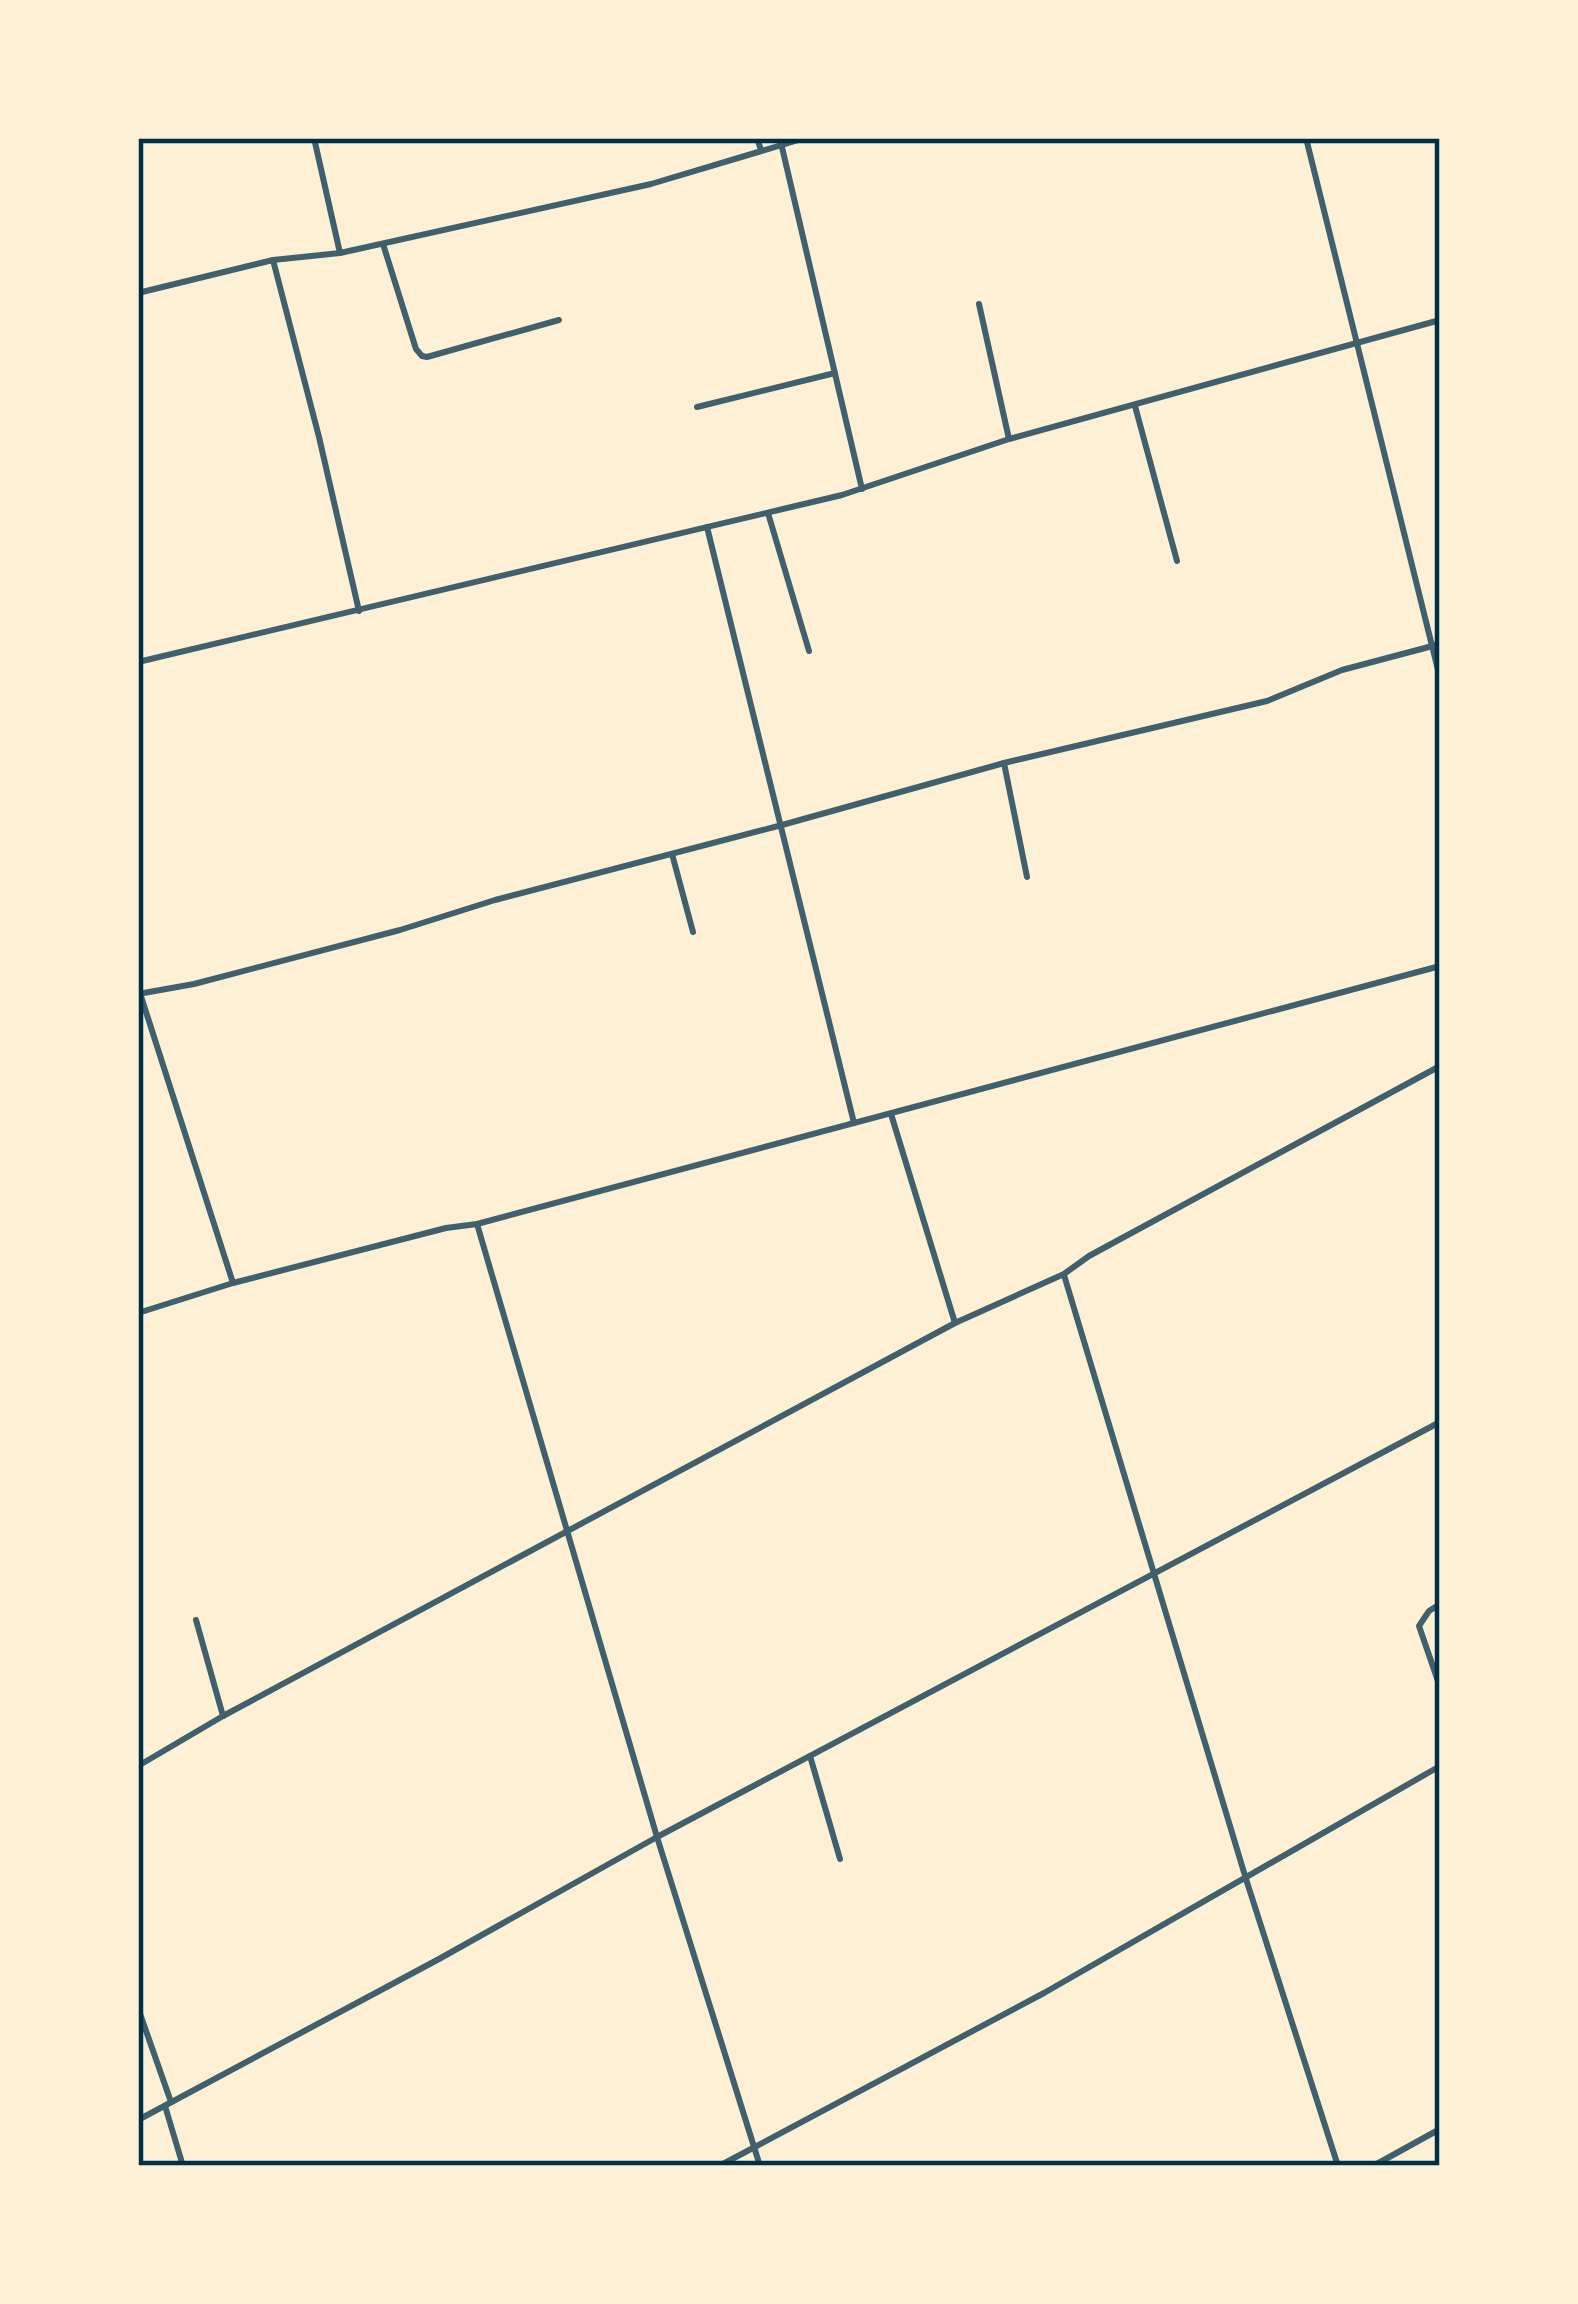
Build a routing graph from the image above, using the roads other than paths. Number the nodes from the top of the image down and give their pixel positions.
1 (314, 138) edge
2 (758, 138) edge
3 (805, 138) edge
4 (1306, 138) edge
5 (781, 143) junction
6 (760, 150) junction
7 (383, 244) junction
8 (340, 253) junction
9 (273, 260) junction
10 (138, 293) edge
11 (979, 304) dead end
12 (559, 320) dead end
13 (1440, 320) edge
14 (1357, 345) junction
15 (835, 374) junction
16 (1135, 406) junction
17 (697, 407) dead end
18 (1009, 440) junction
19 (862, 489) junction
20 (768, 512) junction
21 (707, 527) junction
22 (1177, 561) dead end
23 (359, 610) junction
24 (1436, 645) edge
25 (809, 651) dead end
26 (138, 662) edge
27 (1440, 678) edge
28 (1004, 763) junction
29 (782, 825) junction
30 (672, 854) junction
31 (1027, 877) dead end
32 (693, 932) dead end
33 (1440, 965) edge
34 (138, 991) edge
35 (1440, 1066) edge
36 (890, 1114) junction
37 (854, 1123) junction
38 (477, 1224) junction
39 (1064, 1274) junction
40 (233, 1283) junction
41 (138, 1312) edge
42 (955, 1323) junction
43 (1440, 1422) edge
44 (568, 1530) junction
45 (1156, 1573) junction
46 (1440, 1604) edge
47 (196, 1620) dead end
48 (1440, 1687) edge
49 (223, 1716) junction
50 (810, 1756) junction
51 (138, 1766) edge
52 (1440, 1766) edge
53 (657, 1837) junction
54 (840, 1859) dead end
55 (1246, 1879) junction
56 (138, 2008) edge
57 (168, 2104) junction
58 (138, 2120) edge
59 (1440, 2129) edge
60 (754, 2147) junction
61 (183, 2166) edge
62 (719, 2166) edge
63 (760, 2166) edge
64 (1338, 2166) edge
65 (1372, 2166) edge

1 - 8 street
2 - 6 street
3 - 5 street
4 - 14 street
5 - 6 street
5 - 15 street
6 - 7 street
7 - 8 street
7 - 12 street
8 - 9 street
9 - 10 street
9 - 23 street
11 - 18 street
13 - 14 street
14 - 16 street
14 - 24 street
15 - 17 street
15 - 19 street
16 - 18 street
16 - 22 street
18 - 19 street
19 - 20 street
20 - 21 street
20 - 25 street
21 - 23 street
21 - 29 street
23 - 26 street
24 - 27 street
24 - 28 street
28 - 29 street
28 - 31 street
29 - 30 street
29 - 37 street
30 - 32 street
30 - 34 street
33 - 36 street
34 - 40 street
35 - 39 street
36 - 37 street
36 - 42 street
37 - 38 street
38 - 40 street
38 - 44 street
39 - 42 street
39 - 45 street
40 - 41 street
42 - 44 street
43 - 45 street
44 - 49 street
44 - 53 street
45 - 50 street
45 - 55 street
46 - 48 street
47 - 49 street
49 - 51 street
50 - 53 street
50 - 54 street
52 - 55 street
53 - 57 street
53 - 60 street
55 - 60 street
55 - 64 street
56 - 57 street
57 - 58 street
57 - 61 street
59 - 65 street
60 - 62 street
60 - 63 street

